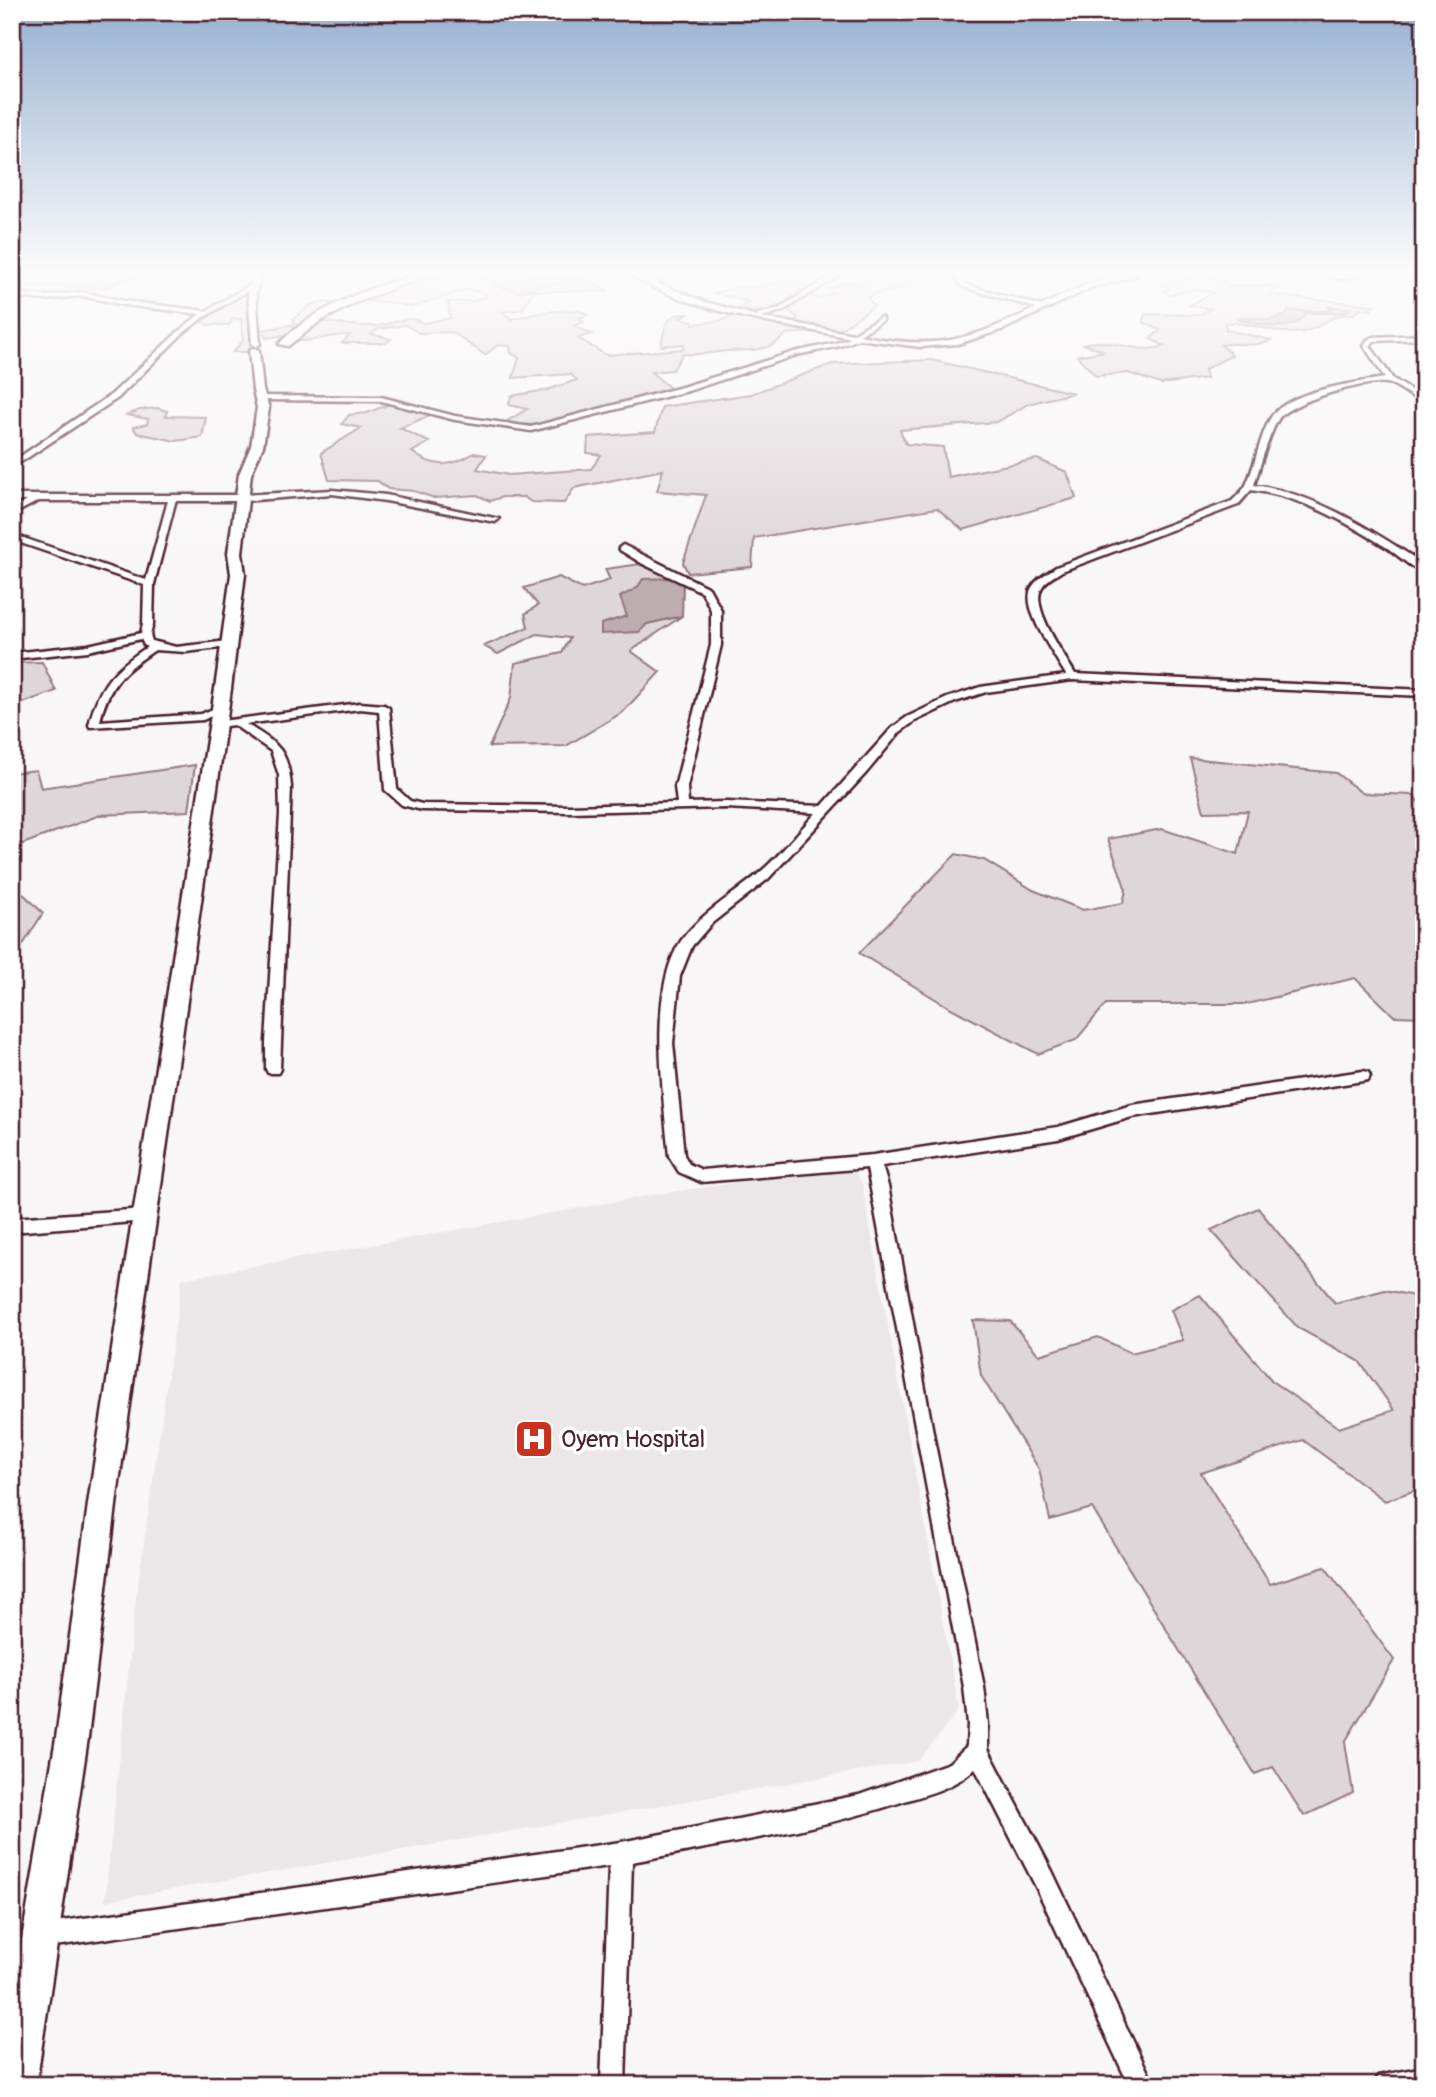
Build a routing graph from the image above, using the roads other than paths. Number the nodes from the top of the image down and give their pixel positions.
1 (139, 373) edge
2 (268, 373) edge
3 (310, 373) edge
4 (735, 373) edge
5 (1385, 373) edge
6 (1390, 380) junction
7 (1424, 401) edge
8 (12, 466) edge
9 (1249, 487) junction
10 (12, 498) edge
11 (243, 498) junction
12 (38, 499) junction
13 (172, 499) junction
14 (12, 513) edge
15 (495, 519) dead end
16 (12, 537) edge
17 (623, 548) dead end
18 (1424, 571) edge
19 (149, 584) junction
20 (145, 635) junction
21 (228, 644) junction
22 (153, 647) junction
23 (12, 656) edge
24 (1072, 677) junction
25 (1424, 693) edge
26 (225, 718) junction
27 (683, 806) junction
28 (822, 810) junction
29 (273, 1069) dead end
30 (1363, 1076) dead end
31 (873, 1161) junction
32 (145, 1215) junction
33 (12, 1226) edge
34 (977, 1751) junction
35 (621, 1853) junction
36 (39, 1936) junction
37 (1424, 2079) edge
38 (17, 2085) edge
39 (613, 2085) edge
40 (1142, 2085) edge
41 (1387, 2085) edge

1 - 8 street
2 - 11 main road
3 - 4 street
5 - 6 street
6 - 7 street
6 - 9 street
9 - 18 street
9 - 24 street
10 - 12 main road
11 - 13 main road
11 - 15 street
11 - 21 main road
12 - 13 main road
12 - 14 street
13 - 19 street
16 - 19 street
17 - 27 street
19 - 20 street
20 - 22 street
20 - 23 street
21 - 22 street
21 - 26 main road
22 - 26 street
24 - 25 street
24 - 28 street
26 - 27 street
26 - 29 street
26 - 32 main road
27 - 28 street
28 - 31 street
30 - 31 street
31 - 34 street
32 - 33 street
32 - 36 main road
34 - 35 street
34 - 40 street
35 - 36 street
35 - 39 street
36 - 38 main road
37 - 41 street

